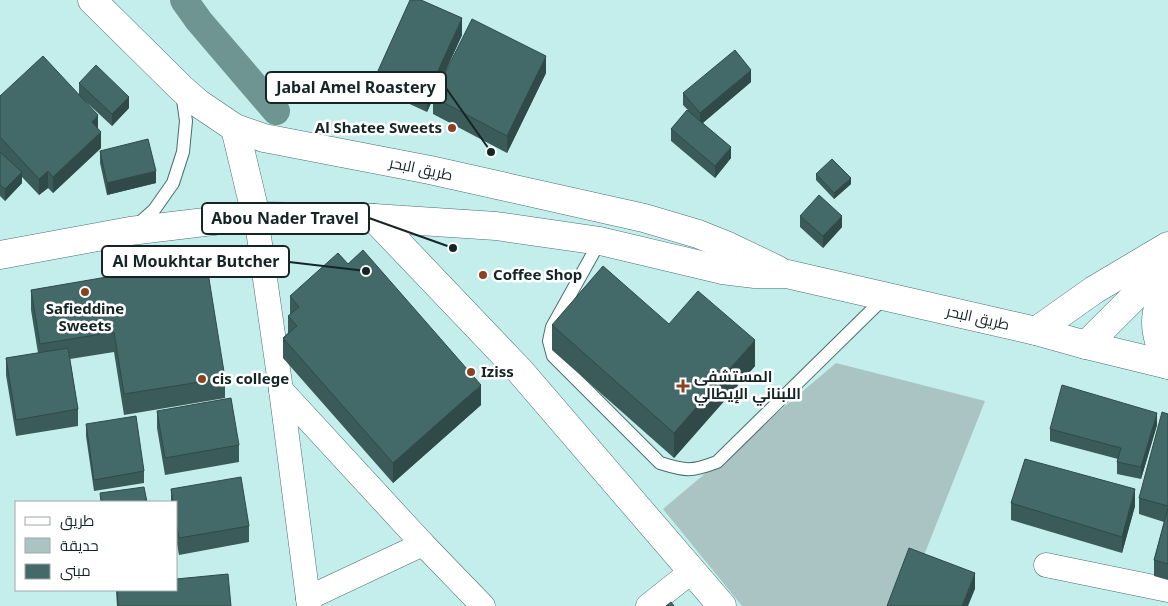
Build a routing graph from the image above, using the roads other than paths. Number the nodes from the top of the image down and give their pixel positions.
1 (92, 0) edge
2 (181, 88) junction
3 (235, 128) junction
4 (256, 216) junction
5 (374, 218) junction
6 (130, 232) junction
7 (600, 241) junction
8 (1168, 246) edge
9 (0, 255) edge
10 (1168, 267) edge
11 (787, 274) junction
12 (1168, 280) edge
13 (885, 297) junction
14 (1036, 331) junction
15 (1086, 345) junction
16 (1168, 365) edge
17 (282, 390) junction
18 (423, 544) junction
19 (1046, 565) dead end
20 (692, 571) junction
21 (1168, 590) edge
22 (309, 602) edge
23 (483, 606) edge
24 (648, 606) edge
25 (722, 606) edge

1 - 2 main road, طريق البحر
2 - 3 main road, طريق البحر
2 - 6 lane
3 - 4 main road
3 - 11 main road, طريق البحر
4 - 5 main road, طريق البحر
4 - 6 main road, طريق البحر
4 - 17 street
5 - 7 main road, طريق البحر
5 - 20 main road
6 - 9 main road, طريق البحر
7 - 11 main road, طريق البحر
7 - 13 lane
8 - 14 main road
10 - 15 main road
11 - 13 main road, طريق البحر
12 - 16 main road
13 - 14 main road, طريق البحر
14 - 15 main road, طريق البحر
15 - 16 main road, طريق البحر
17 - 18 street
17 - 22 street
18 - 22 street
18 - 23 street
19 - 21 street
20 - 24 street
20 - 25 main road

